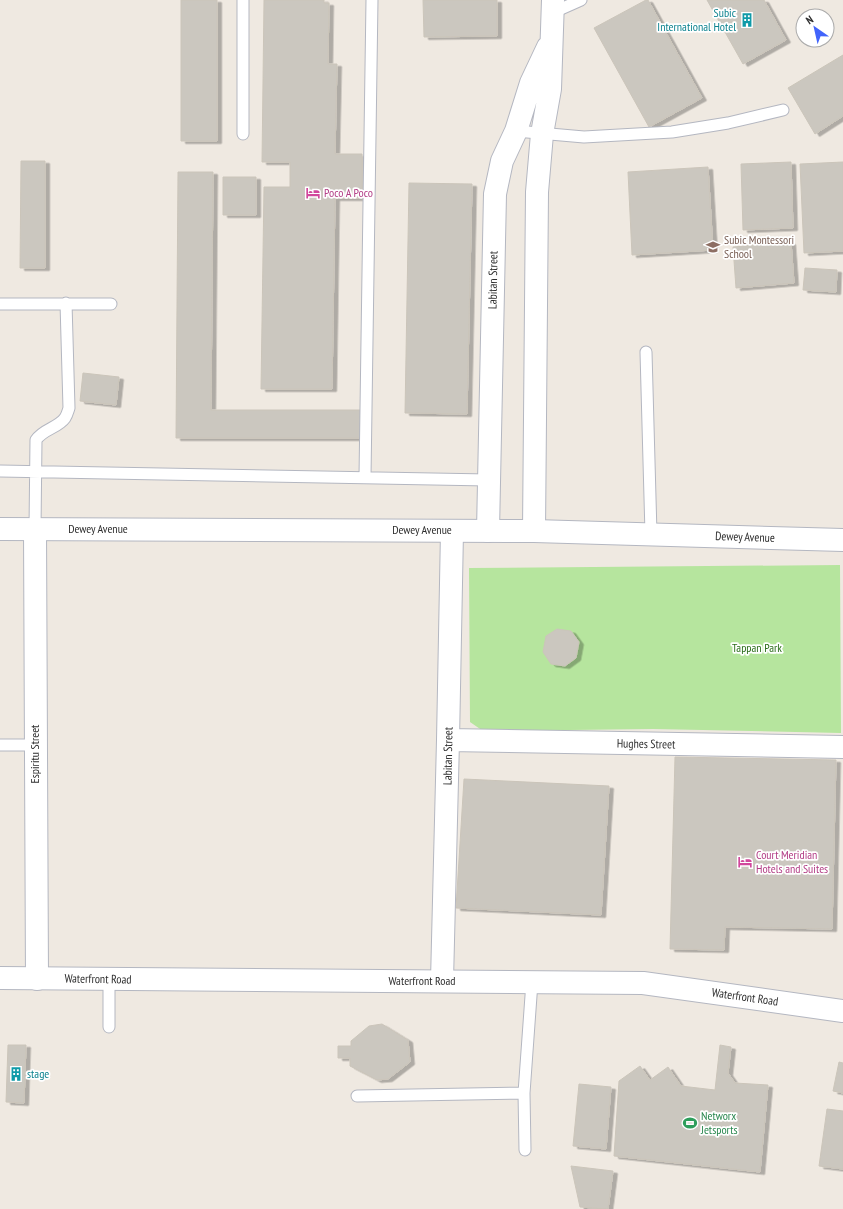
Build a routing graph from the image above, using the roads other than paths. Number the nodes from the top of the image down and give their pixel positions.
1 (243, 0) edge
2 (372, 0) edge
3 (581, 0) edge
4 (554, 6) edge
5 (552, 39) junction
6 (783, 110) dead end
7 (516, 131) junction
8 (243, 134) dead end
9 (542, 134) junction
10 (66, 303) junction
11 (0, 304) edge
12 (111, 304) dead end
13 (646, 352) dead end
14 (0, 471) edge
15 (35, 472) junction
16 (365, 477) junction
17 (488, 480) junction
18 (0, 529) edge
19 (35, 529) junction
20 (452, 530) junction
21 (488, 531) junction
22 (534, 531) junction
23 (651, 534) junction
24 (843, 540) edge
25 (448, 740) junction
26 (0, 745) edge
27 (35, 745) junction
28 (843, 747) edge
29 (0, 978) edge
30 (36, 979) junction
31 (109, 979) junction
32 (442, 982) junction
33 (532, 982) junction
34 (843, 1011) edge
35 (109, 1027) dead end
36 (524, 1093) junction
37 (357, 1096) dead end
38 (525, 1150) dead end

1 - 8 lane
2 - 16 lane
3 - 4 lane
4 - 5 street, Labitan Street
5 - 7 street, Labitan Street
5 - 9 street, Labitan Street
6 - 9 lane
7 - 9 lane
7 - 17 street, Labitan Street
9 - 22 street, Labitan Street
10 - 11 lane
10 - 12 lane
10 - 15 lane
13 - 23 lane
14 - 15 lane
15 - 16 lane
15 - 19 lane
16 - 17 lane
17 - 21 street, Labitan Street
18 - 19 street, Dewey Avenue
19 - 20 street, Dewey Avenue
19 - 27 street, Espiritu Street
20 - 21 street, Dewey Avenue
20 - 25 street, Labitan Street
21 - 22 street, Dewey Avenue
22 - 23 street, Dewey Avenue
23 - 24 street, Dewey Avenue
25 - 28 street, Hughes Street
25 - 32 street, Labitan Street
26 - 27 lane
27 - 30 street, Espiritu Street
29 - 30 street, Waterfront Road
30 - 31 street, Waterfront Road
31 - 32 street, Waterfront Road
31 - 35 lane
32 - 33 street, Waterfront Road
33 - 34 street, Waterfront Road
33 - 36 lane
36 - 37 lane
36 - 38 lane

